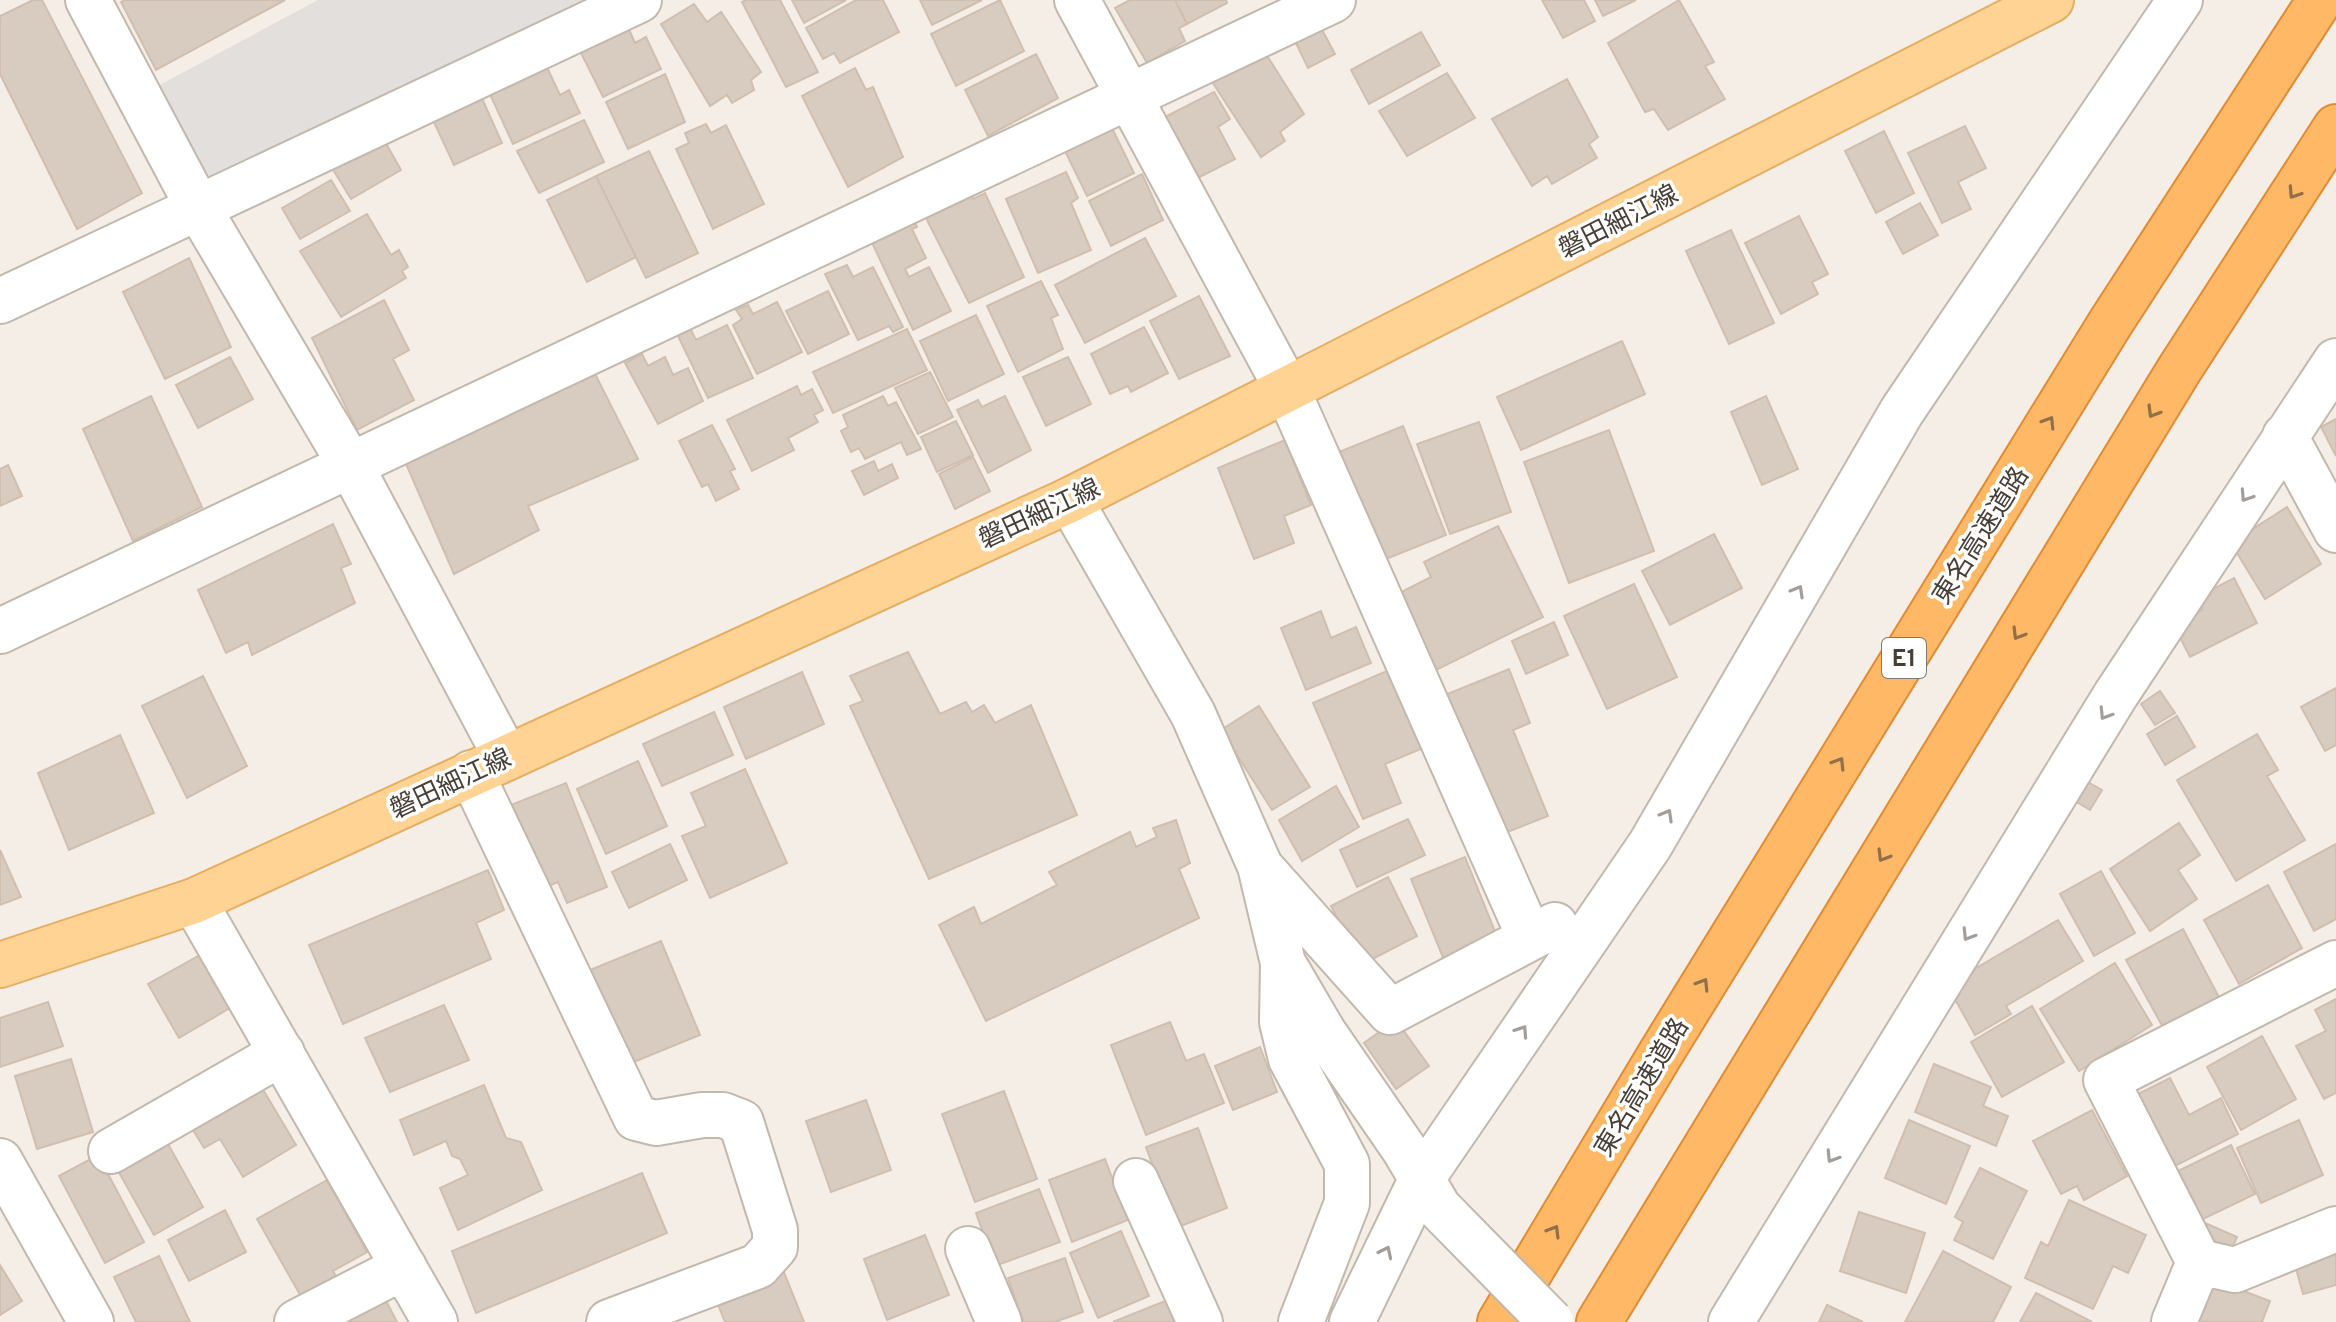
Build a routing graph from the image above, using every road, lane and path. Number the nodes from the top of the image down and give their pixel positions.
1 (88, 0) edge
2 (639, 0) edge
3 (1077, 0) edge
4 (1333, 0) edge
5 (2180, 0) edge
6 (2320, 0) edge
7 (2046, 1) edge
8 (1131, 95) junction
9 (2336, 127) edge
10 (199, 209) junction
11 (0, 301) edge
12 (2336, 361) edge
13 (1287, 389) junction
14 (2285, 436) junction
15 (351, 466) junction
16 (1070, 500) junction
17 (2336, 530) edge
18 (0, 631) edge
19 (488, 765) junction
20 (1260, 866) junction
21 (1617, 893) junction
22 (194, 901) junction
23 (1530, 938) junction
24 (1283, 963) junction
25 (2336, 963) edge
26 (0, 965) edge
27 (282, 1053) junction
28 (111, 1151) dead end
29 (0, 1161) edge
30 (1136, 1181) dead end
31 (1431, 1194) junction
32 (2336, 1229) edge
33 (968, 1249) dead end
34 (2199, 1262) junction
35 (404, 1267) junction
36 (91, 1322) edge
37 (297, 1322) edge
38 (435, 1322) edge
39 (609, 1322) edge
40 (999, 1322) edge
41 (1200, 1322) edge
42 (1301, 1322) edge
43 (1352, 1322) edge
44 (1500, 1322) edge
45 (1551, 1322) edge
46 (1599, 1322) edge
47 (1731, 1322) edge
48 (2174, 1322) edge

1 - 10 street
2 - 10 street
3 - 8 street
4 - 8 street
21 -> 5 street
44 -> 6 highway, 東名高速道路 / E1
7 - 13 main road, 磐田細江線
8 - 13 street
8 - 15 street
9 -> 46 highway
10 - 11 street
10 - 15 street
12 - 14 street
13 - 16 main road, 磐田細江線
13 - 23 street
14 - 17 street
14 -> 47 street
15 - 18 street
15 - 19 street
16 - 19 main road, 磐田細江線
16 - 20 street
19 - 22 main road, 磐田細江線
19 - 39 street
20 - 23 street
20 - 24 street
21 - 23 street
31 -> 21 street
22 - 26 main road, 磐田細江線
22 - 27 street
24 - 31 street
24 - 42 street
25 - 34 street
27 - 28 street
27 - 35 street
29 - 36 street
30 - 41 street
43 -> 31 street
31 - 45 street, bridge
32 - 34 street
33 - 40 street
34 - 48 street
35 - 37 street
35 - 38 street

